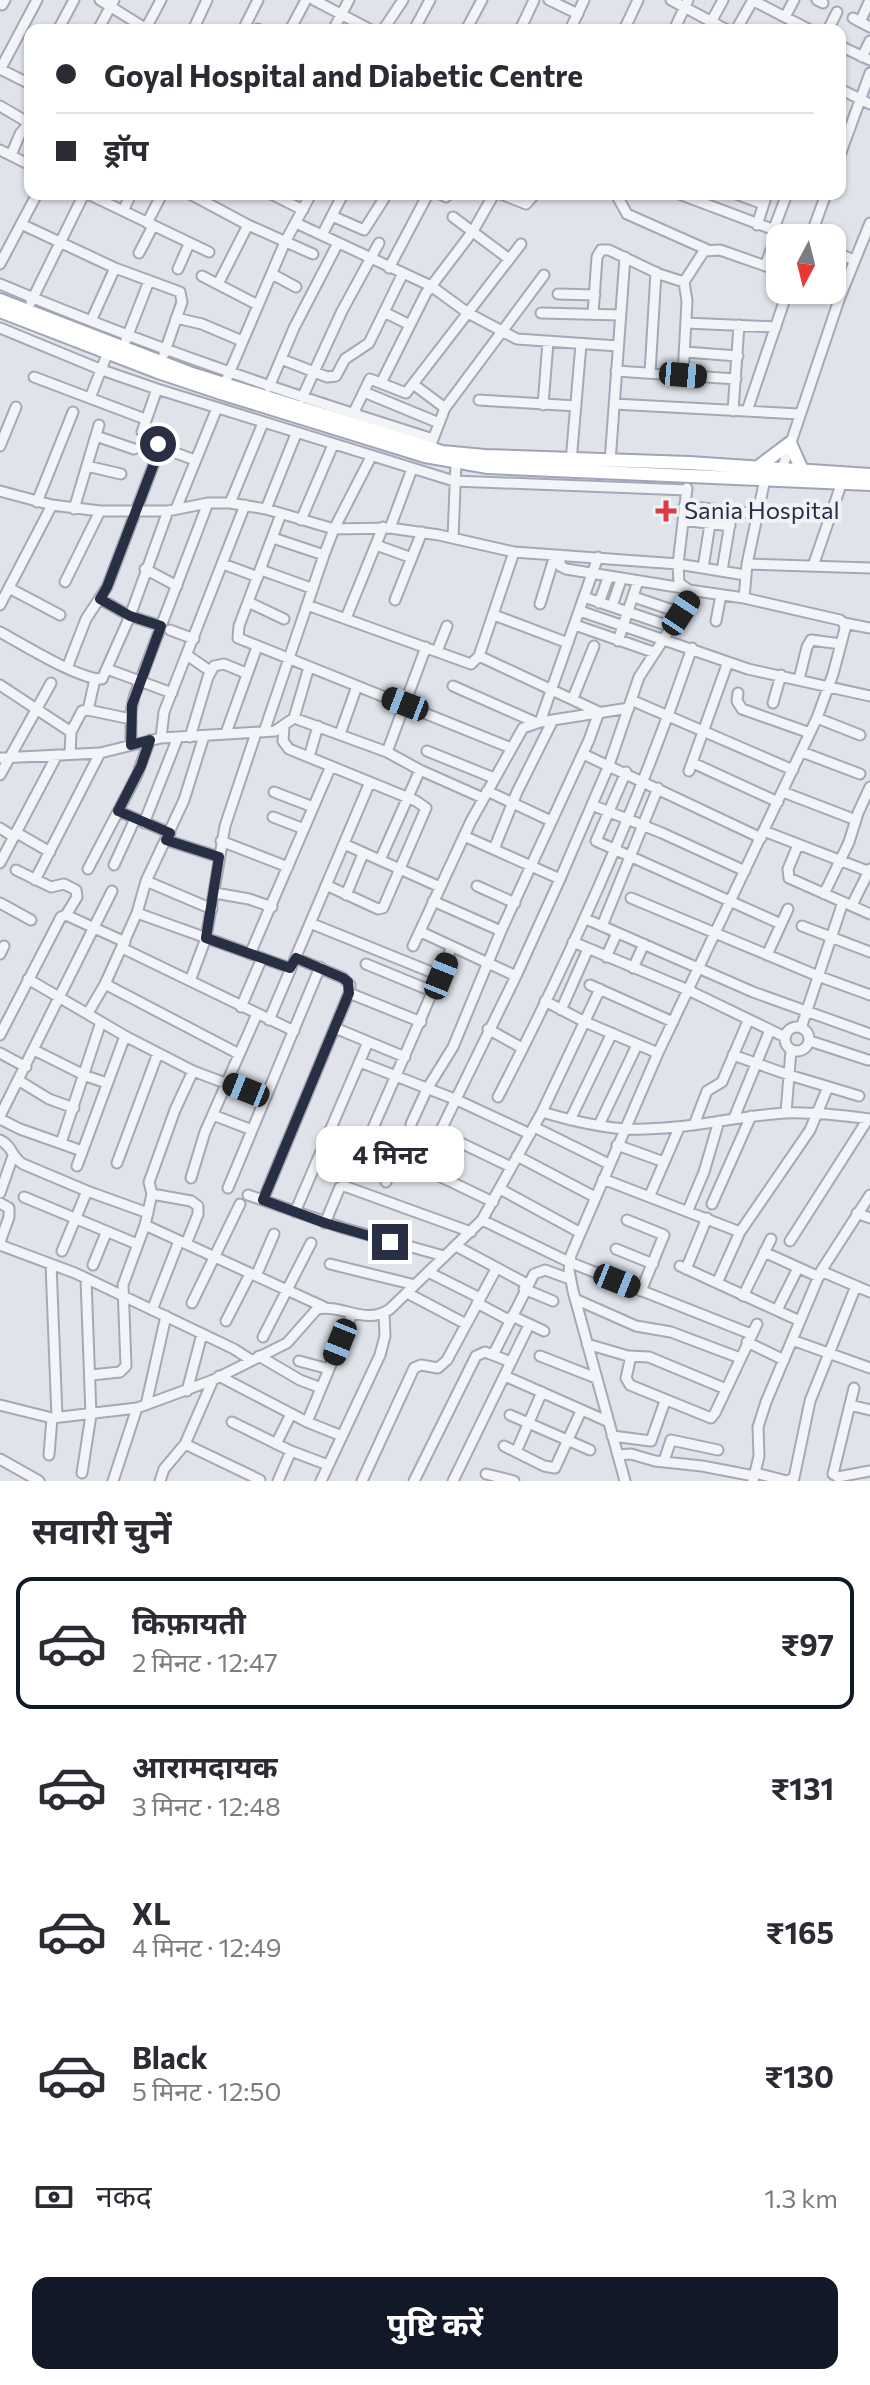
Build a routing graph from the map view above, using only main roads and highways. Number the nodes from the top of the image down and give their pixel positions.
1 (0, 300) edge
2 (0, 311) edge
3 (25, 316) junction
4 (160, 368) junction
5 (429, 448) junction
6 (571, 465) junction
7 (758, 467) junction
8 (802, 470) junction
9 (780, 474) junction
10 (870, 475) edge
11 (870, 484) edge

1 - 3 main road
2 - 3 main road
3 - 4 main road
3 - 4 main road
4 - 5 main road
5 - 6 main road
5 - 6 main road
6 - 7 main road
6 - 9 main road
7 - 8 main road
7 - 9 main road
8 - 9 main road
8 - 10 main road
9 - 11 main road

